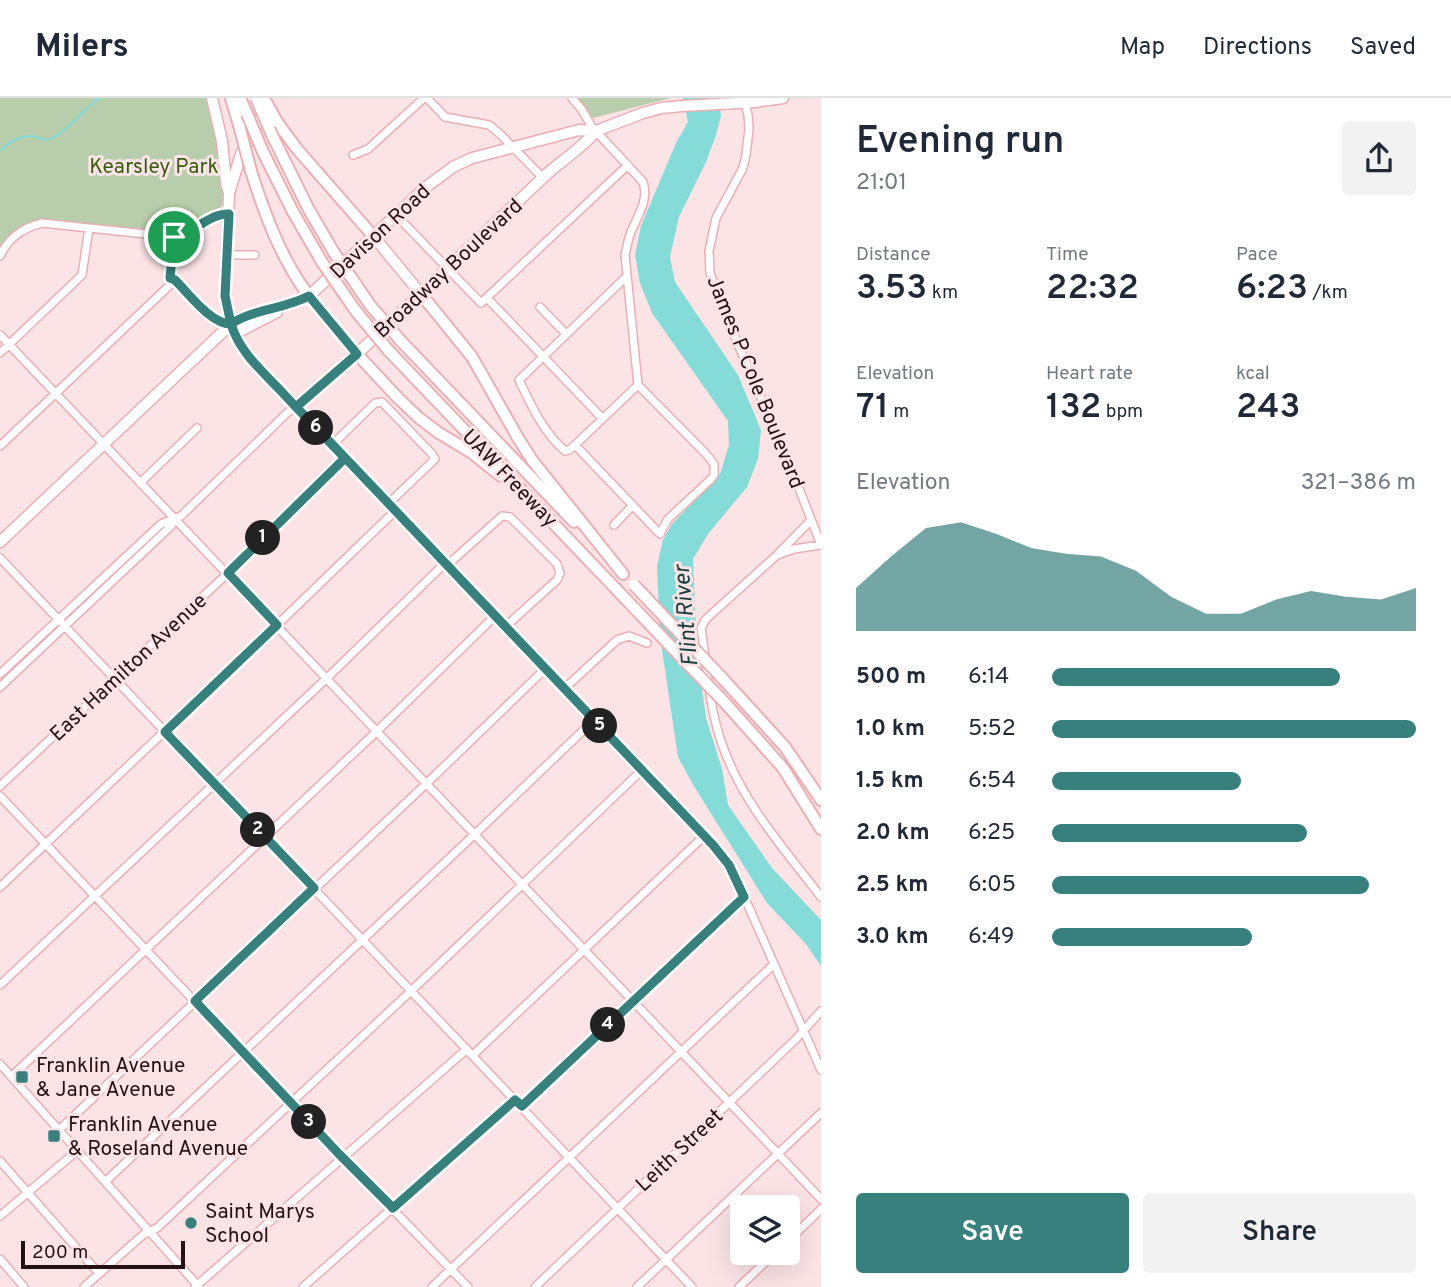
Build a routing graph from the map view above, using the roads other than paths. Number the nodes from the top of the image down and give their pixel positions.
1 (212, 98) edge
2 (231, 98) edge
3 (240, 98) edge
4 (257, 98) edge
5 (267, 98) edge
6 (425, 98) edge
7 (572, 98) edge
8 (783, 98) edge
9 (745, 100) edge
10 (596, 131) junction
11 (222, 141) junction
12 (245, 146) junction
13 (514, 147) junction
14 (353, 155) dead end
15 (628, 165) junction
16 (543, 178) junction
17 (229, 192) junction
18 (229, 214) junction
19 (396, 215) junction
20 (89, 228) junction
21 (174, 237) junction
22 (374, 237) junction
23 (227, 255) junction
24 (255, 255) dead end
25 (0, 256) edge
26 (448, 268) junction
27 (627, 276) junction
28 (170, 278) junction
29 (421, 294) junction
30 (309, 296) junction
31 (484, 301) junction
32 (293, 303) junction
33 (540, 307) dead end
34 (231, 324) junction
35 (566, 334) junction
36 (0, 335) edge
37 (235, 335) junction
38 (9, 344) junction
39 (0, 353) edge
40 (357, 354) junction
41 (543, 357) junction
42 (638, 385) junction
43 (55, 393) junction
44 (296, 407) junction
45 (602, 418) junction
46 (197, 428) dead end
47 (104, 444) junction
48 (332, 444) junction
49 (575, 445) junction
50 (0, 446) edge
51 (345, 458) junction
52 (140, 483) junction
53 (388, 504) junction
54 (633, 505) junction
55 (538, 507) junction
56 (395, 511) junction
57 (175, 519) junction
58 (811, 520) junction
59 (614, 525) dead end
60 (0, 542) edge
61 (821, 545) edge
62 (777, 555) junction
63 (0, 558) edge
64 (446, 564) junction
65 (115, 566) junction
66 (122, 572) junction
67 (228, 573) junction
68 (624, 574) junction
69 (495, 616) junction
70 (58, 620) junction
71 (277, 625) junction
72 (65, 626) junction
73 (505, 627) junction
74 (647, 643) dead end
75 (545, 669) junction
76 (0, 674) edge
77 (327, 678) junction
78 (115, 679) junction
79 (0, 688) edge
80 (564, 689) junction
81 (594, 720) junction
82 (377, 731) junction
83 (165, 732) junction
84 (642, 770) junction
85 (427, 783) junction
86 (215, 784) junction
87 (0, 786) edge
88 (0, 796) edge
89 (821, 800) edge
90 (821, 829) edge
91 (475, 834) junction
92 (704, 836) junction
93 (264, 837) junction
94 (46, 844) junction
95 (523, 885) junction
96 (0, 887) edge
97 (314, 888) junction
98 (95, 896) junction
99 (744, 897) junction
100 (821, 897) edge
101 (363, 940) junction
102 (145, 949) junction
103 (585, 950) junction
104 (774, 964) junction
105 (0, 985) edge
106 (411, 991) junction
107 (195, 1001) junction
108 (634, 1001) junction
109 (820, 1012) edge
110 (804, 1031) junction
111 (681, 1051) junction
112 (243, 1052) junction
113 (470, 1052) junction
114 (0, 1064) edge
115 (821, 1070) edge
116 (12, 1076) junction
117 (515, 1100) junction
118 (291, 1103) junction
119 (729, 1103) junction
120 (522, 1106) junction
121 (821, 1113) edge
122 (59, 1129) junction
123 (78, 1150) junction
124 (778, 1153) junction
125 (343, 1158) junction
126 (570, 1158) junction
127 (0, 1161) edge
128 (106, 1181) junction
129 (28, 1192) junction
130 (821, 1199) edge
131 (393, 1208) junction
132 (617, 1208) junction
133 (821, 1209) edge
134 (0, 1216) edge
135 (800, 1229) edge
136 (150, 1232) junction
137 (0, 1259) edge
138 (666, 1259) junction
139 (762, 1265) edge
140 (451, 1269) junction
141 (100, 1273) junction
142 (197, 1286) edge
143 (24, 1287) edge
144 (84, 1287) edge
145 (303, 1287) edge
146 (432, 1287) edge
147 (468, 1287) edge
148 (535, 1287) edge
149 (637, 1287) edge
150 (692, 1287) edge
151 (739, 1287) edge

1 - 11 main road
2 - 30 highway, bridge
3 - 55 highway, UAW Freeway, bridge
4 - 68 highway, UAW Freeway, bridge
5 - 12 main road
5 - 22 highway, bridge
6 - 13 street
6 - 14 street
7 - 10 street
8 - 9 main road
9 - 10 main road
9 - 58 street, James P Cole Boulevard
10 - 13 main road, Davison Road
10 - 15 street
10 - 16 main road, Broadway Boulevard
11 - 12 main road
11 - 17 main road
12 - 17 main road
13 - 16 street
13 - 19 main road, Davison Road
15 - 27 street
15 - 31 street
16 - 26 main road, Broadway Boulevard
17 - 18 main road
18 - 21 street
18 - 23 main road
19 - 22 main road, Davison Road
19 - 26 street
20 - 21 street
20 - 25 street
20 - 38 street
21 - 28 street
22 - 29 main road
22 - 30 main road, Davison Road
23 - 24 street
23 - 34 main road
26 - 29 main road, Broadway Boulevard
26 - 31 street
27 - 35 street
27 - 42 street
28 - 34 street
28 - 43 street
29 - 40 main road, Broadway Boulevard
29 - 68 highway
30 - 32 main road, Davison Road
30 - 40 main road
31 - 41 street
32 - 34 main road, Davison Road
32 - 37 main road
33 - 35 street
34 - 37 main road
34 - 47 main road, Davison Road
35 - 41 street
36 - 38 street
37 - 44 main road
38 - 39 street
38 - 43 street
40 - 44 main road, Broadway Boulevard
40 - 55 highway
41 - 45 street
41 - 49 street
42 - 45 street
42 - 54 street
43 - 47 street
43 - 50 street
44 - 48 street
44 - 57 street, Broadway Boulevard
45 - 49 street
46 - 52 street
47 - 52 street
47 - 60 main road, Davison Road
48 - 51 street
48 - 53 street
49 - 54 street
51 - 53 street
51 - 67 street, East Hamilton Avenue
52 - 57 street
53 - 56 street
54 - 59 street
55 - 90 highway, UAW Freeway, bridge
56 - 64 street
56 - 71 street
57 - 65 street, Broadway Boulevard
57 - 66 street, Broadway Boulevard
57 - 67 street
58 - 61 street, James P Cole Boulevard
58 - 62 street
61 - 62 street
62 - 100 street
63 - 70 street
64 - 69 street
64 - 73 street
64 - 77 street
65 - 66 street
65 - 70 street, Broadway Boulevard
66 - 72 street, Broadway Boulevard
67 - 71 street
67 - 78 street, East Hamilton Avenue
68 - 89 highway, UAW Freeway, bridge
69 - 73 street
69 - 82 street
70 - 72 street
70 - 76 street, Broadway Boulevard
71 - 77 street
71 - 83 street
72 - 78 street
72 - 79 street, Broadway Boulevard
73 - 75 street
74 - 80 street
75 - 80 street
75 - 85 street
77 - 82 street
77 - 86 street
78 - 83 street
78 - 87 street, East Hamilton Avenue
80 - 81 street
81 - 84 street
81 - 91 street
82 - 85 street
82 - 93 street
83 - 86 street
83 - 94 street
84 - 92 street
84 - 95 street
85 - 91 street
85 - 97 street
86 - 93 street
86 - 98 street
88 - 94 street
91 - 95 street
91 - 101 street
92 - 99 street
92 - 103 street
93 - 97 street
93 - 102 street
94 - 96 street
94 - 98 street
95 - 103 street
95 - 106 street
97 - 101 street
97 - 107 street
98 - 102 street
98 - 105 street
99 - 104 street
99 - 108 street
101 - 106 street
101 - 112 street
102 - 107 street
102 - 116 street
103 - 108 street
103 - 113 street
104 - 110 street
104 - 111 street
106 - 113 street
106 - 118 street
107 - 112 street
107 - 122 street
108 - 111 street
108 - 120 street
109 - 110 street, Leith Street
110 - 115 street
110 - 119 street, Leith Street
111 - 119 street
111 - 126 street
112 - 118 street
112 - 128 street
113 - 117 street
113 - 125 street
114 - 116 street
116 - 122 street
117 - 120 street
117 - 131 street
118 - 125 street
118 - 136 street
119 - 124 street
119 - 132 street, Leith Street
120 - 126 street
121 - 124 street
122 - 123 street
123 - 128 street
123 - 129 street
124 - 130 street
124 - 138 street
125 - 131 street
125 - 142 street
126 - 132 street
126 - 140 street
127 - 129 street
128 - 136 street
129 - 134 street
129 - 141 street
131 - 140 street
131 - 145 street
132 - 138 street
132 - 148 street, Leith Street
133 - 135 street
136 - 141 street
136 - 142 street
137 - 143 street
138 - 149 street
138 - 150 street
139 - 151 street
140 - 146 street
140 - 147 street
141 - 144 street

